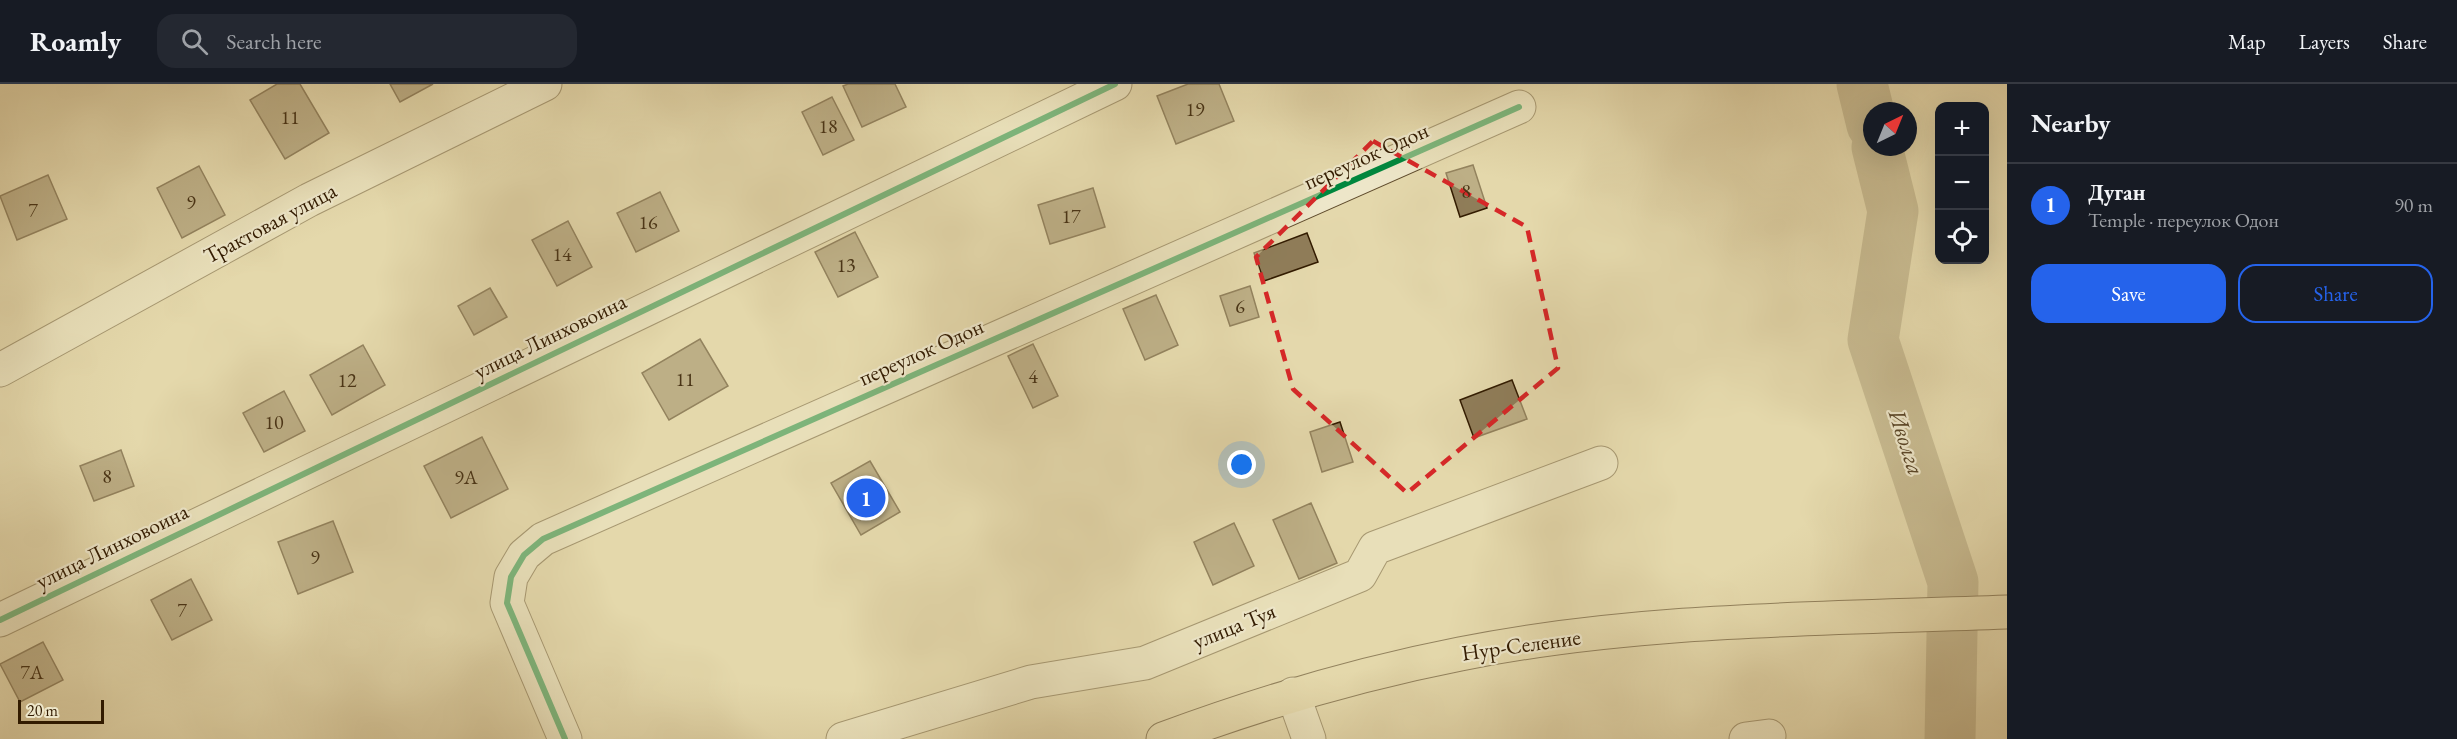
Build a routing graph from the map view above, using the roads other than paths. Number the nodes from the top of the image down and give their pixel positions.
1 (545, 84) edge
2 (1115, 84) edge
3 (1519, 107) dead end
4 (0, 370) edge
5 (1601, 463) dead end
6 (2007, 612) edge
7 (0, 620) edge
8 (1293, 694) junction
9 (565, 739) edge
10 (843, 739) edge
11 (1163, 739) edge
12 (1309, 739) edge

1 - 4 street, Трактовая улица
2 - 7 street, улица Линховоина
3 - 9 street, переулок Одон
5 - 10 street, улица Туя
6 - 8 highway, Нур-Селение
8 - 11 highway, Нур-Селение
8 - 12 street

